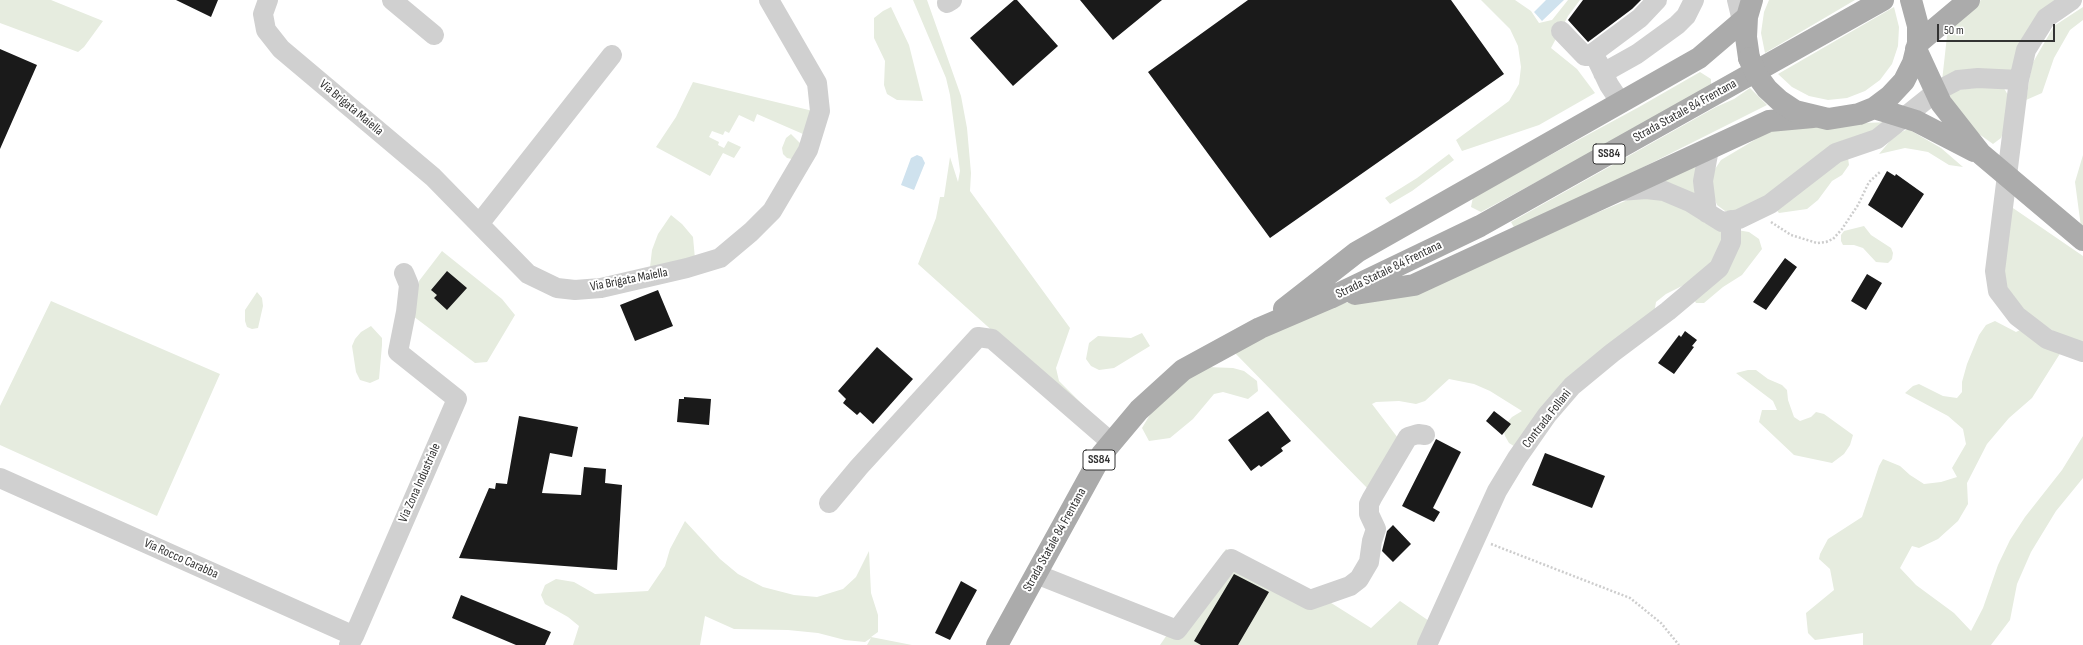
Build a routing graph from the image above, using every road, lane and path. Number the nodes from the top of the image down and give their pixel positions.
1 (268, 0) edge
2 (392, 0) edge
3 (769, 0) edge
4 (1657, 0) edge
5 (1694, 0) edge
6 (1883, 0) edge
7 (1911, 0) edge
8 (1968, 0) edge
9 (2072, 0) edge
10 (1745, 9) edge
11 (1561, 31) dead end
12 (434, 35) dead end
13 (1917, 46) junction
14 (1594, 53) junction
15 (612, 55) dead end
16 (1603, 73) junction
17 (2019, 80) junction
18 (1621, 103) junction
19 (1874, 108) junction
20 (1813, 116) junction
21 (1709, 149) junction
22 (1981, 154) junction
23 (1880, 172) dead end
24 (1615, 192) junction
25 (1757, 210) junction
26 (1707, 214) junction
27 (1731, 220) junction
28 (479, 224) junction
29 (2083, 240) edge
30 (404, 273) dead end
31 (1330, 298) junction
32 (1260, 328) junction
33 (2083, 352) edge
34 (1425, 435) dead end
35 (1112, 443) junction
36 (0, 478) edge
37 (829, 503) dead end
38 (1476, 538) junction
39 (1036, 574) junction
40 (352, 640) edge
41 (998, 645) edge
42 (1427, 645) edge
43 (1679, 645) edge

1 - 28 street, Via Brigata Maiella
2 - 12 street
3 - 28 street, Via Brigata Maiella
4 - 14 street
5 - 16 street
6 - 31 main road, Strada Statale 84 Frentana / SS84
7 - 13 main road, bridge
8 - 13 main road
9 - 17 street
10 - 18 main road
10 - 20 main road, bridge
11 - 14 street
13 - 19 main road, bridge
13 - 22 main road, bridge
14 - 16 street
15 - 28 street
16 - 18 street
17 - 25 street
17 - 33 street
18 - 32 main road
19 - 20 main road, bridge
19 - 22 main road, bridge
20 - 21 main road
21 - 24 main road
21 - 26 street
22 - 29 main road, bridge
23 - 25 path
24 - 26 street
24 - 31 main road
25 - 27 street
26 - 27 street
27 - 38 street, Contrada Follani
30 - 40 street, Via Zona Industriale
31 - 32 main road, Strada Statale 84 Frentana / SS84
32 - 35 main road, Strada Statale 84 Frentana / SS84
34 - 39 street
35 - 37 street
35 - 39 main road, Strada Statale 84 Frentana / SS84
36 - 40 street, Via Rocco Carabba
38 - 42 street, Contrada Follani
38 - 43 path
39 - 41 main road, Strada Statale 84 Frentana / SS84

